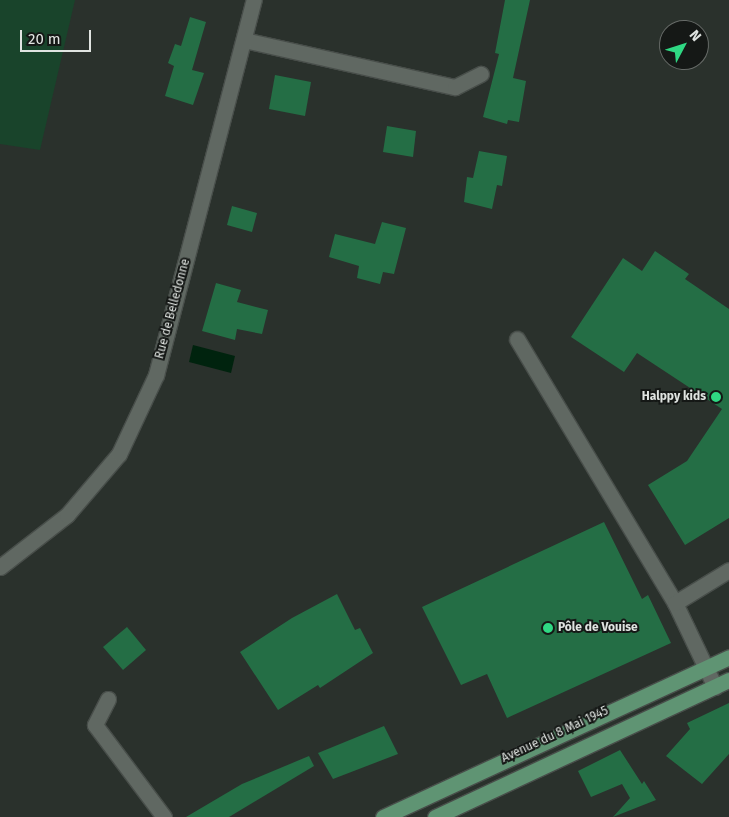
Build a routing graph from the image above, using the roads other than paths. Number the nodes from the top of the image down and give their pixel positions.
1 (254, 0) edge
2 (244, 40) junction
3 (481, 74) dead end
4 (517, 339) dead end
5 (0, 566) edge
6 (729, 570) edge
7 (676, 603) junction
8 (729, 657) edge
9 (705, 668) junction
10 (729, 680) edge
11 (715, 687) junction
12 (108, 699) dead end
13 (389, 816) edge
14 (164, 817) edge
15 (435, 817) edge

1 - 2 street, Rue de Belledonne
2 - 3 street
2 - 5 street, Rue de Belledonne
4 - 7 street
6 - 7 street
7 - 9 street
8 - 9 main road, Avenue du 8 Mai 1945
9 - 11 street
9 - 13 main road, Avenue du 8 Mai 1945
10 - 11 main road, Avenue du 8 Mai 1945
11 - 15 main road, Avenue du 8 Mai 1945
12 - 14 street

